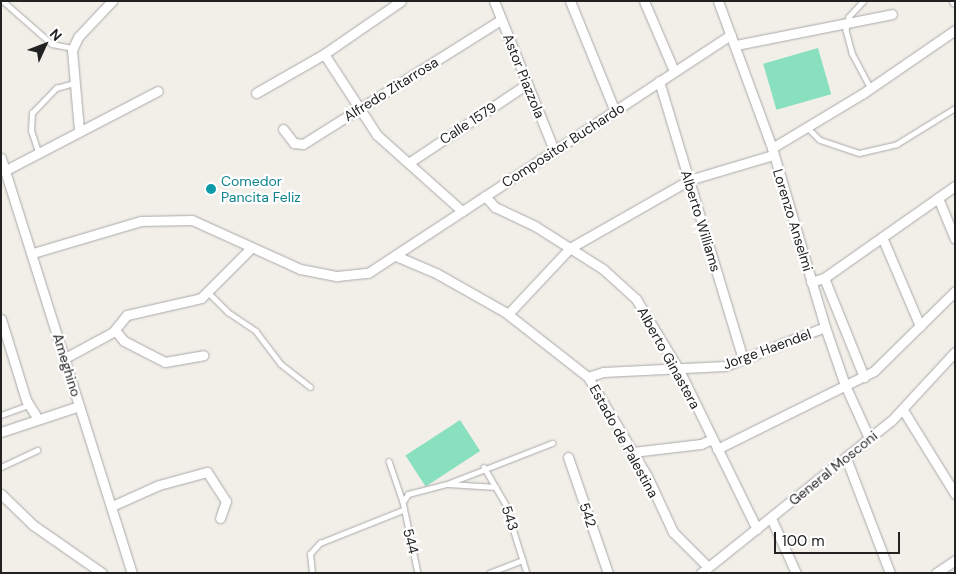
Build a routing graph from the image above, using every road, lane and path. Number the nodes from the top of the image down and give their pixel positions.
1 (3, 1) edge
2 (112, 1) edge
3 (401, 1) edge
4 (494, 1) edge
5 (570, 1) edge
6 (644, 1) edge
7 (718, 1) edge
8 (864, 1) edge
9 (892, 14) dead end
10 (502, 20) junction
11 (846, 24) junction
12 (955, 30) edge
13 (731, 35) junction
14 (736, 46) junction
15 (72, 48) junction
16 (324, 54) junction
17 (674, 71) junction
18 (659, 81) junction
19 (75, 83) junction
20 (527, 84) junction
21 (871, 88) junction
22 (158, 91) dead end
23 (256, 93) dead end
24 (955, 108) edge
25 (358, 110) junction
26 (615, 111) junction
27 (806, 126) junction
28 (283, 129) dead end
29 (79, 130) junction
30 (554, 150) junction
31 (772, 151) junction
32 (38, 152) junction
33 (1, 158) edge
34 (410, 162) junction
35 (6, 170) junction
36 (689, 180) junction
37 (955, 186) edge
38 (485, 196) junction
39 (938, 198) junction
40 (462, 211) junction
41 (882, 237) junction
42 (955, 239) edge
43 (251, 248) junction
44 (570, 248) junction
45 (33, 252) junction
46 (396, 256) junction
47 (824, 278) junction
48 (811, 282) junction
49 (955, 291) edge
50 (209, 293) junction
51 (508, 314) junction
52 (1, 319) edge
53 (920, 326) junction
54 (825, 327) junction
55 (115, 330) junction
56 (955, 352) edge
57 (203, 355) dead end
58 (65, 358) junction
59 (743, 360) junction
60 (679, 370) junction
61 (588, 376) junction
62 (864, 377) junction
63 (845, 384) junction
64 (310, 387) dead end
65 (28, 405) junction
66 (79, 406) junction
67 (903, 410) junction
68 (1, 415) edge
69 (38, 419) junction
70 (1, 432) edge
71 (869, 438) junction
72 (712, 439) junction
73 (552, 443) dead end
74 (717, 449) junction
75 (37, 450) dead end
76 (634, 452) junction
77 (568, 457) dead end
78 (846, 458) junction
79 (388, 461) dead end
80 (1, 467) edge
81 (484, 467) junction
82 (951, 478) edge
83 (447, 484) junction
84 (496, 486) junction
85 (1, 494) edge
86 (955, 494) edge
87 (403, 502) junction
88 (112, 506) junction
89 (403, 510) junction
90 (220, 518) dead end
91 (771, 518) junction
92 (757, 530) junction
93 (523, 560) junction
94 (955, 560) edge
95 (704, 570) edge
96 (312, 572) edge
97 (102, 573) edge
98 (132, 573) edge
99 (418, 573) edge
100 (489, 573) edge
101 (527, 573) edge
102 (608, 573) edge
103 (796, 573) edge
104 (890, 573) edge
105 (936, 573) edge

1 - 15 lane
2 - 15 street
3 - 16 street
4 - 10 street, Astor Piazzola
5 - 26 street
6 - 17 street
7 - 13 street, Lorenzo Anselmi
8 - 11 lane
9 - 11 street
10 - 20 street, Astor Piazzola
10 - 25 street, Alfredo Zitarrosa
11 - 14 street
11 - 21 lane
12 - 21 street
13 - 14 street, Lorenzo Anselmi
13 - 17 street, Compositor Buchardo
14 - 31 street, Lorenzo Anselmi
15 - 19 street
16 - 23 street
16 - 25 street
17 - 18 street, Compositor Buchardo
18 - 26 street, Compositor Buchardo
18 - 36 street, Alberto Williams
19 - 29 street
19 - 32 lane
20 - 30 street, Astor Piazzola
20 - 34 street, Calle 1579
21 - 27 street
22 - 29 street
24 - 27 lane
25 - 28 street, Alfredo Zitarrosa
25 - 34 street
26 - 30 street, Compositor Buchardo
27 - 31 street
29 - 32 street
30 - 38 street, Compositor Buchardo
31 - 36 street
31 - 48 street, Lorenzo Anselmi
32 - 35 street
33 - 35 street, Ameghino
34 - 40 street
35 - 45 street, Ameghino
36 - 44 street
36 - 59 street, Alberto Williams
37 - 39 street
38 - 40 street, Compositor Buchardo
38 - 44 street, Alberto Ginastera
39 - 41 street
39 - 42 street
40 - 46 street, Compositor Buchardo
41 - 47 street
41 - 53 street
43 - 45 street, Compositor Buchardo
43 - 46 street, Compositor Buchardo
43 - 50 street
44 - 51 street
44 - 60 street, Alberto Ginastera
45 - 58 street, Ameghino
46 - 51 street, Estado de Palestina
47 - 48 street
47 - 62 street
48 - 54 street, Lorenzo Anselmi
49 - 53 street
50 - 55 street
50 - 64 lane
51 - 61 street, Estado de Palestina
52 - 65 street
53 - 62 street
54 - 59 street, Jorge Haendel
54 - 63 street, Lorenzo Anselmi
55 - 57 street
55 - 58 street
56 - 67 street, General Mosconi
58 - 66 street, Ameghino
59 - 60 street, Jorge Haendel
60 - 61 street, Jorge Haendel
60 - 72 street, Alberto Ginastera
61 - 76 street, Estado de Palestina
62 - 63 street
63 - 71 street, Lorenzo Anselmi
63 - 74 street
65 - 68 lane
65 - 69 street
66 - 69 street
66 - 88 street, Ameghino
67 - 71 street, General Mosconi
67 - 82 street
69 - 70 street
71 - 78 street, General Mosconi
72 - 74 street, Alberto Ginastera
72 - 76 street
73 - 81 lane
74 - 92 street, Alberto Ginastera
75 - 80 lane
76 - 95 street, Estado de Palestina
77 - 102 street, 542
78 - 91 street, General Mosconi
78 - 104 street
79 - 87 lane
81 - 83 lane
81 - 84 lane, 543
82 - 86 street
83 - 84 lane
83 - 87 lane
84 - 93 lane, 543
85 - 97 street
87 - 89 lane, 544
88 - 90 street
88 - 98 street, Ameghino
89 - 96 lane
89 - 99 lane, 544
91 - 92 street, General Mosconi
91 - 103 street
92 - 95 street, General Mosconi
93 - 100 lane
93 - 101 lane, 543
94 - 105 street

